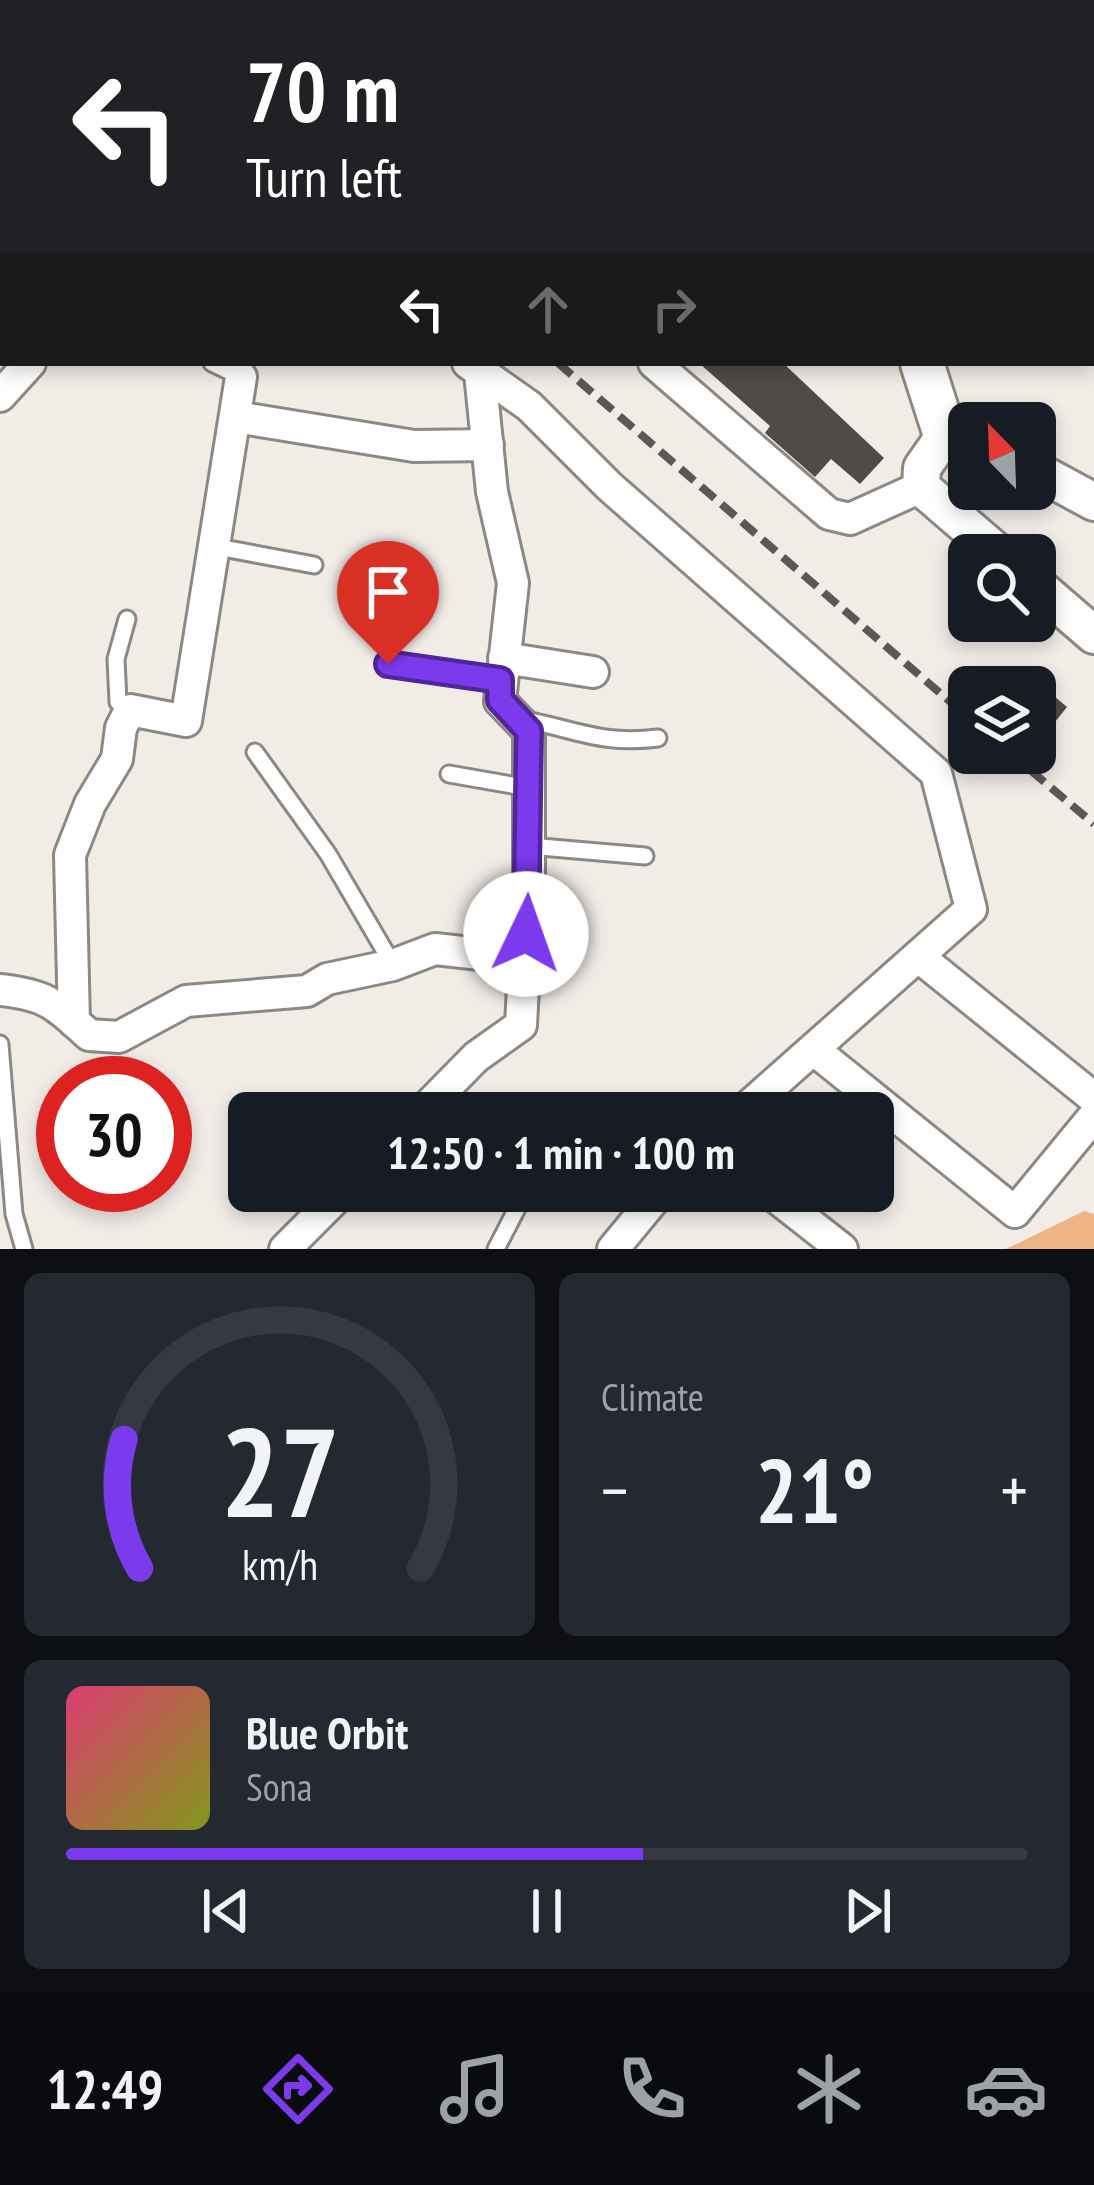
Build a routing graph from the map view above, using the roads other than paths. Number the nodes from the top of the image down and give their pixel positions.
1 (27, 366) edge
2 (218, 366) edge
3 (657, 366) edge
4 (923, 366) edge
5 (474, 368) edge
6 (241, 377) joint
7 (0, 396) edge
8 (948, 416) edge
9 (236, 417) junction
10 (948, 443) edge
11 (488, 445) junction
12 (1056, 481) edge
13 (921, 487) junction
14 (1094, 502) edge
15 (976, 534) edge
16 (212, 546) junction
17 (314, 565) dead end
18 (1056, 602) edge
19 (127, 619) dead end
20 (1094, 634) edge
21 (388, 664) dead end
22 (502, 669) junction
23 (593, 672) dead end
24 (130, 710) junction
25 (517, 719) junction
26 (658, 738) dead end
27 (255, 752) dead end
28 (449, 774) dead end
29 (529, 788) junction
30 (529, 845) junction
31 (645, 856) dead end
32 (919, 957) junction
33 (525, 958) junction
34 (392, 965) junction
35 (0, 990) edge
36 (74, 1022) junction
37 (0, 1044) edge
38 (813, 1049) junction
39 (442, 1092) edge
40 (765, 1092) edge
41 (1094, 1098) edge
42 (1094, 1116) edge
43 (322, 1212) edge
44 (515, 1212) edge
45 (642, 1212) edge
46 (790, 1212) edge
47 (822, 1243) edge
48 (24, 1249) edge
49 (285, 1249) edge
50 (496, 1249) edge
51 (613, 1249) edge

1 - 7 street
2 - 6 lane
3 - 13 street
4 - 8 main road
5 - 11 street
5 - 32 street
6 - 9 street
9 - 11 street
9 - 16 street
10 - 13 street
11 - 22 street
12 - 14 street
13 - 15 street
16 - 17 lane
16 - 24 street
18 - 20 street
19 - 24 lane
21 - 22 lane
22 - 23 street
22 - 25 street
24 - 36 street
25 - 26 lane
25 - 29 street
27 - 34 lane
28 - 29 lane
29 - 30 street
30 - 31 lane
30 - 33 street
32 - 38 street
32 - 41 street
33 - 34 street
33 - 39 street
34 - 36 street
35 - 36 street
37 - 48 lane
38 - 40 street
38 - 42 street
43 - 49 street
44 - 50 lane
45 - 51 street
46 - 47 street

